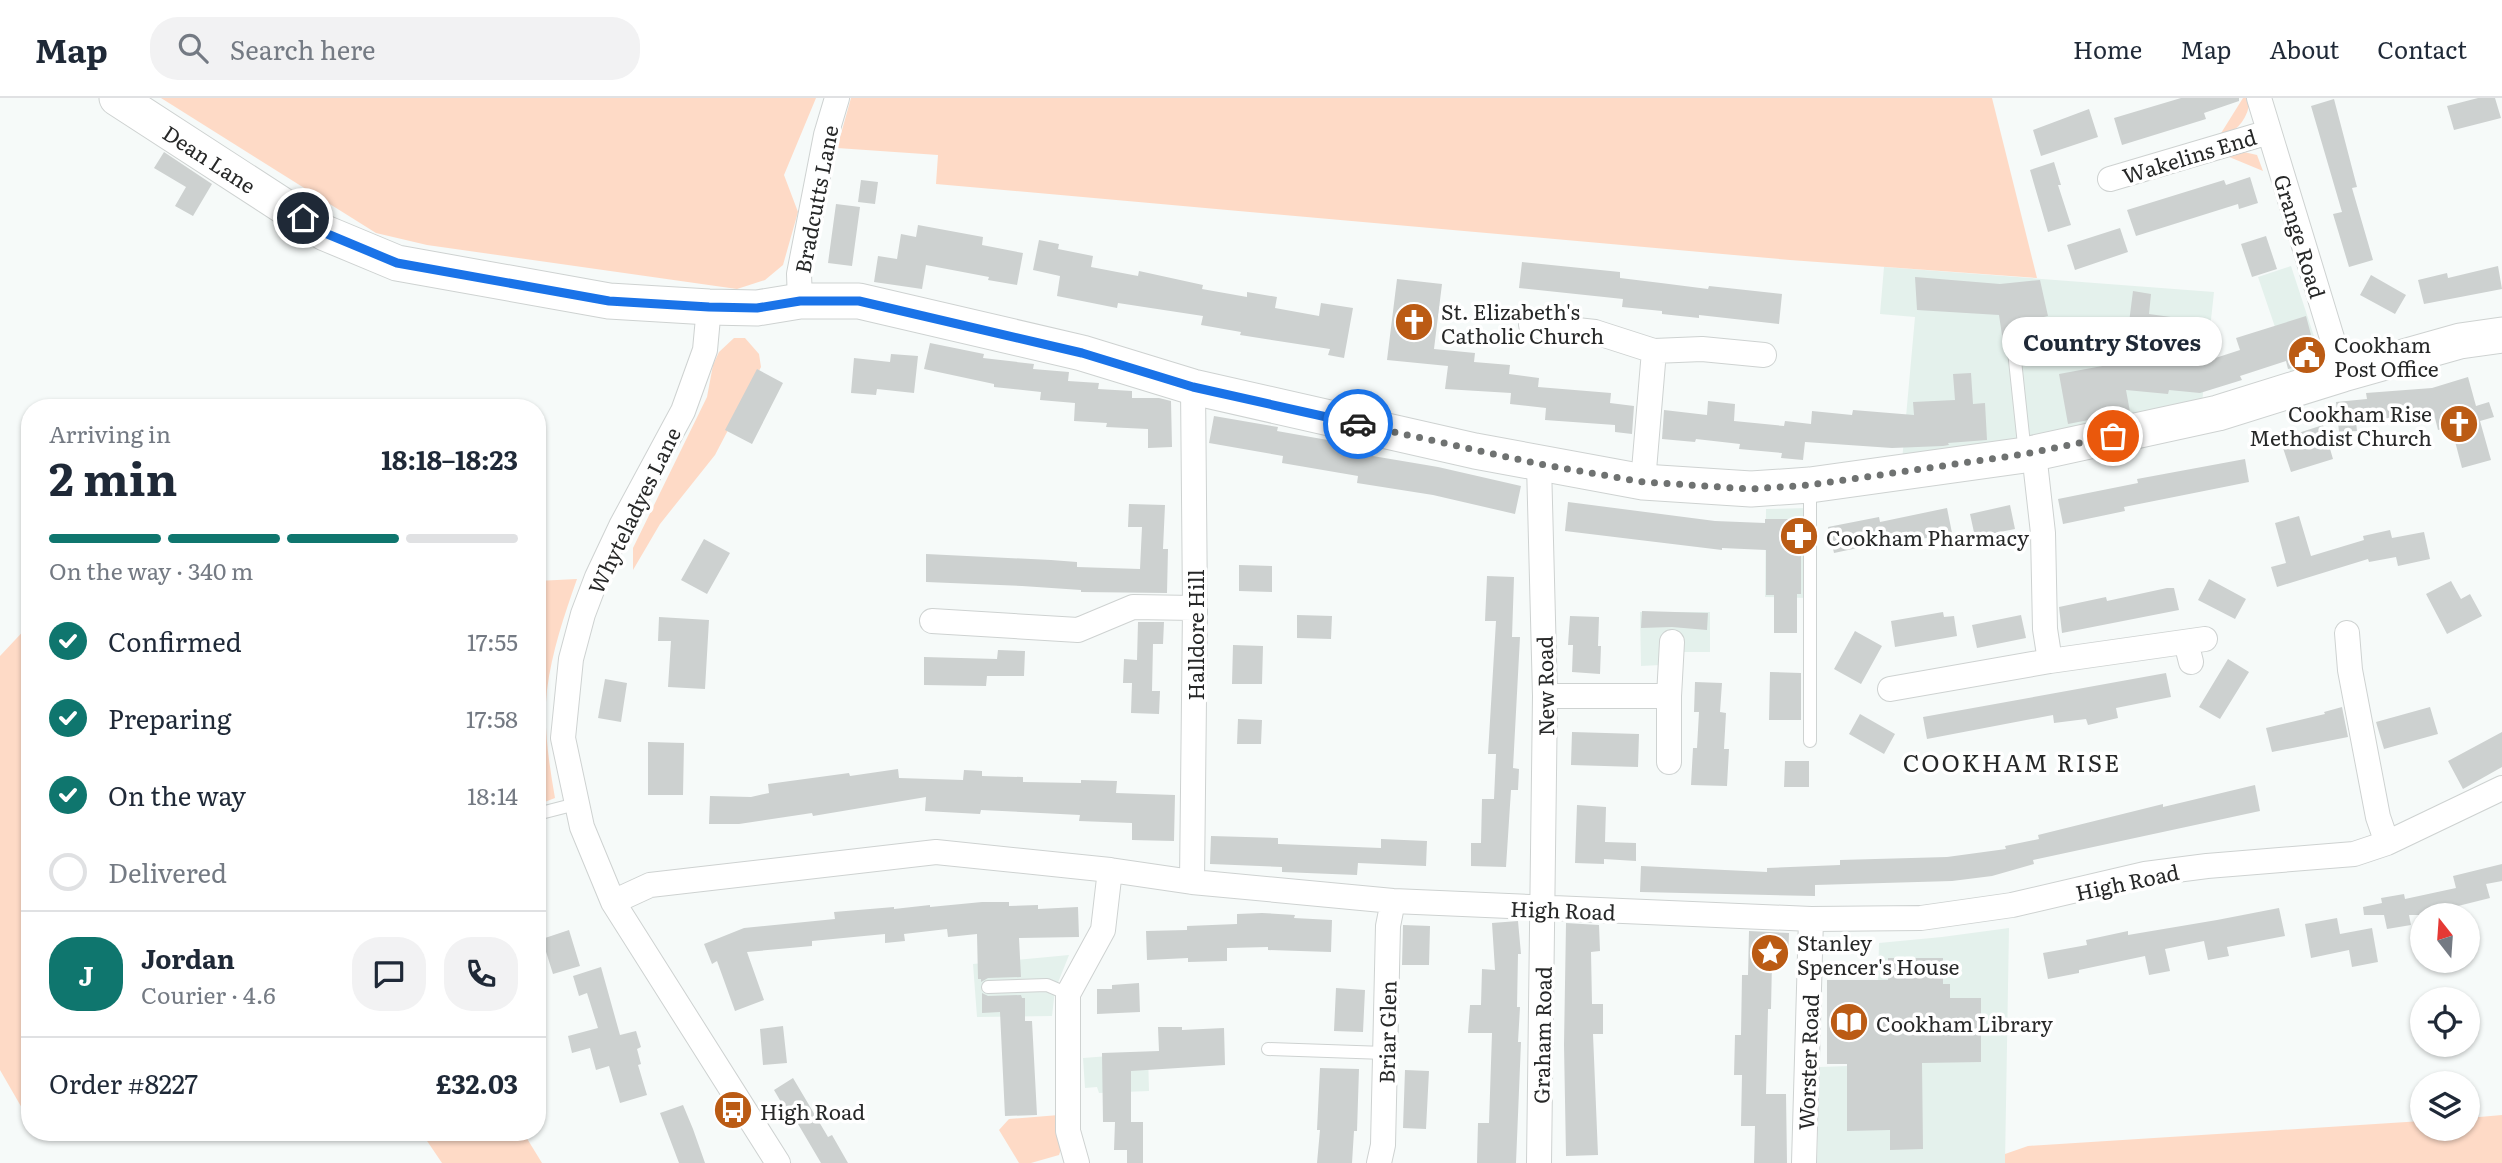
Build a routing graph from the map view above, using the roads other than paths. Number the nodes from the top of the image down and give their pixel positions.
1 (117, 98) edge
2 (837, 98) edge
3 (2259, 98) edge
4 (2269, 132) junction
5 (2110, 179) dead end
6 (800, 301) junction
7 (709, 307) junction
8 (1531, 325) dead end
9 (2502, 335) edge
10 (1654, 351) junction
11 (2014, 351) dead end
12 (1764, 355) dead end
13 (2343, 374) junction
14 (1193, 387) junction
15 (2029, 454) junction
16 (1539, 464) junction
17 (1643, 482) junction
18 (1810, 485) junction
19 (1195, 608) junction
20 (932, 621) dead end
21 (2347, 633) dead end
22 (1672, 642) dead end
23 (2194, 648) dead end
24 (2050, 661) junction
25 (1899, 681) dead end
26 (1545, 696) junction
27 (1669, 696) junction
28 (1810, 741) dead end
29 (1670, 762) dead end
30 (2502, 788) edge
31 (576, 804) junction
32 (546, 812) edge
33 (2387, 843) junction
34 (1110, 870) junction
35 (1192, 882) junction
36 (1394, 901) junction
37 (613, 902) junction
38 (1543, 908) junction
39 (1811, 919) junction
40 (988, 987) dead end
41 (1068, 994) junction
42 (1268, 1049) dead end
43 (1385, 1053) junction
44 (778, 1163) edge
45 (1077, 1163) edge
46 (1379, 1163) edge
47 (1539, 1163) edge
48 (1804, 1163) edge

1 - 7 street, Dean Lane
2 - 6 street, Bradcutts Lane
3 - 4 street, Grange Road
4 - 5 street, Wakelins End
4 - 13 street, Grange Road
6 - 7 street, Dean Lane
6 - 14 street, Dean Lane
7 - 31 street, Whyteladyes Lane
8 - 10 street
9 - 13 street, Dean Lane
10 - 12 street
10 - 17 street
11 - 15 lane
13 - 15 street, Dean Lane
14 - 16 street, Dean Lane
14 - 19 street, Halldore Hill
15 - 18 street, Dean Lane
15 - 24 street
16 - 17 street, Dean Lane
16 - 26 street, New Road
17 - 18 street, Dean Lane
18 - 28 lane
19 - 20 street
19 - 35 street, Halldore Hill
21 - 33 street
22 - 27 street
23 - 24 street
24 - 25 street
26 - 27 street
26 - 38 street, New Road
27 - 29 street
30 - 33 street, High Road
31 - 32 lane
31 - 37 street, Whyteladyes Lane
33 - 39 street, High Road
34 - 35 street, High Road
34 - 37 street, High Road
34 - 41 street
35 - 36 street, High Road
36 - 38 street, High Road
36 - 43 street, Briar Glen
37 - 44 street, Whyteladyes Lane
38 - 39 street, High Road
38 - 47 street, Graham Road
39 - 48 street, Worster Road
40 - 41 lane
41 - 45 street
42 - 43 lane
43 - 46 street, Briar Glen

